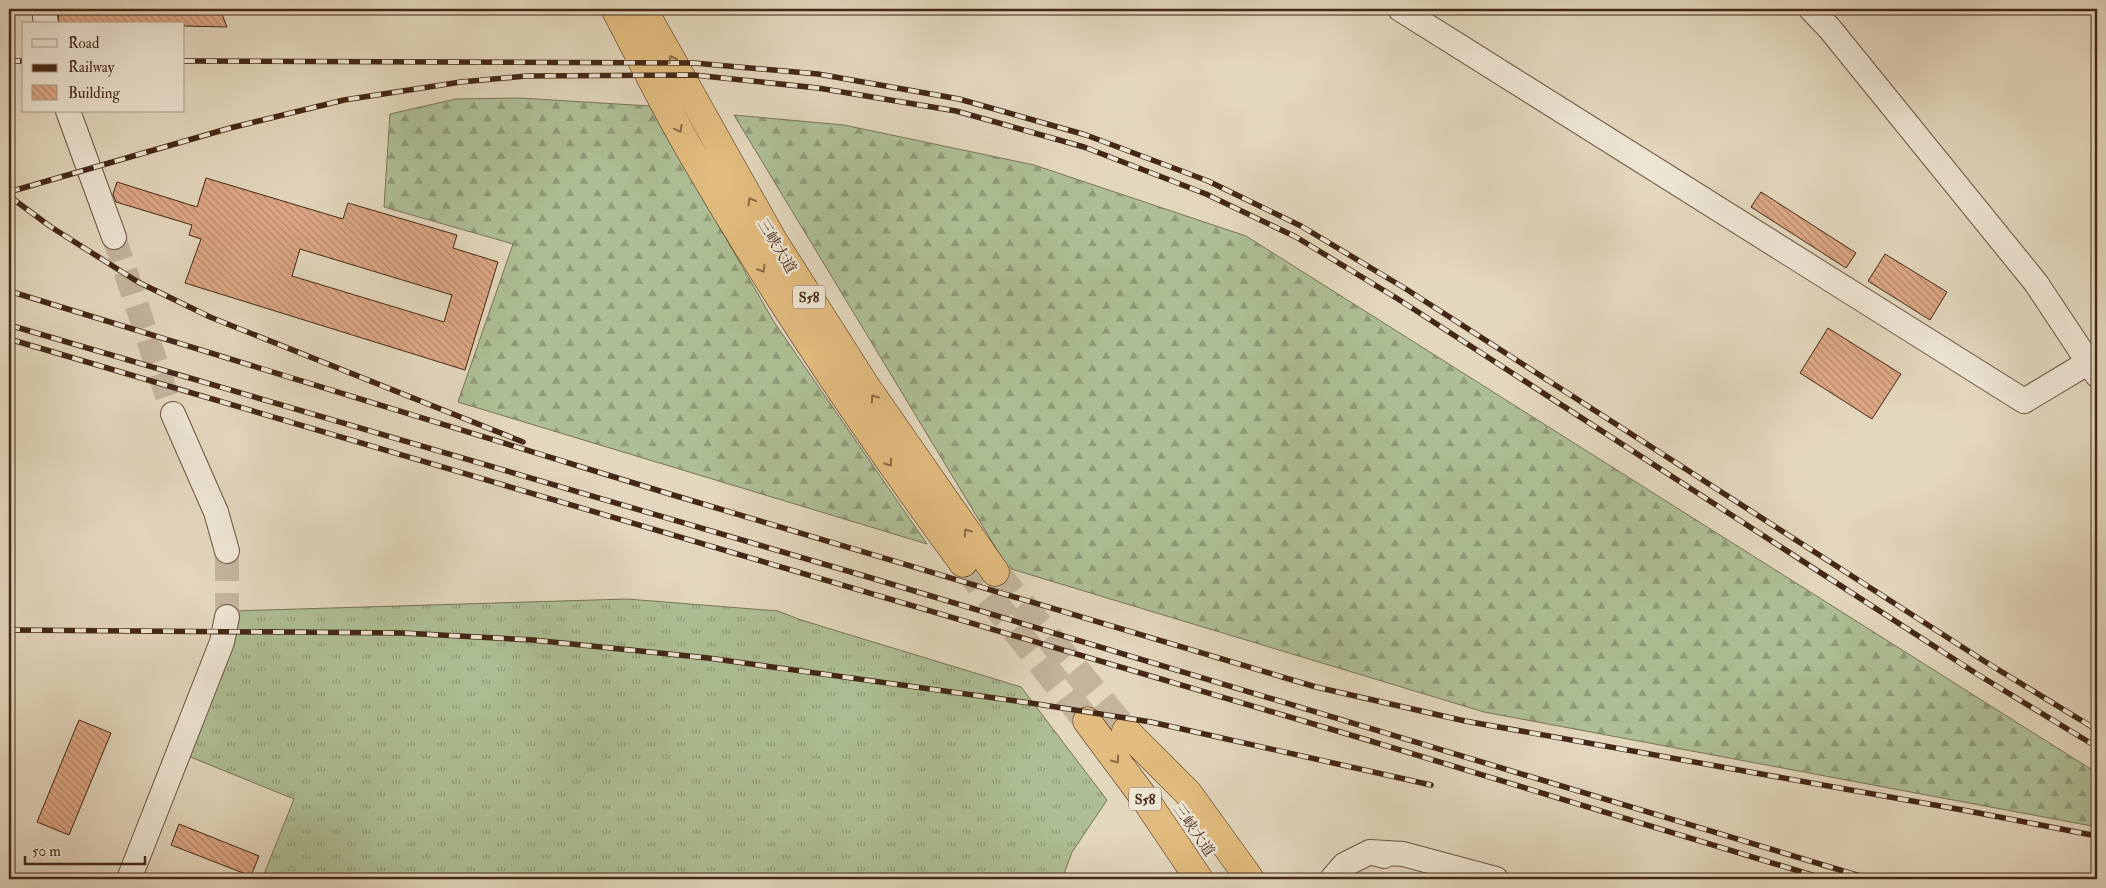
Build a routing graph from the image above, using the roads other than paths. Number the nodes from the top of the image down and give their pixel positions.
1 (44, 9) edge
2 (615, 9) edge
3 (643, 9) edge
4 (1400, 9) edge
5 (1811, 9) edge
6 (46, 22) edge
7 (68, 112) edge
8 (114, 237) tunnel mouth
9 (2093, 369) edge
10 (173, 414) tunnel mouth
11 (227, 551) tunnel mouth
12 (962, 563) tunnel mouth
13 (995, 572) tunnel mouth
14 (227, 617) tunnel mouth
15 (1087, 721) tunnel mouth
16 (1370, 852) junction
17 (129, 879) edge
18 (1199, 879) edge
19 (1229, 879) edge
20 (1250, 879) edge
21 (1332, 879) edge
22 (1438, 879) edge
23 (1496, 879) edge

1 - 6 street
2 -> 12 highway, 三峡大道 / S58
13 -> 3 highway, 三峡大道 / S58
4 - 9 street
5 - 9 street
7 - 8 street
10 - 11 street
14 - 17 street
15 -> 18 highway, 三峡大道 / S58
16 - 21 street
16 - 22 street
16 - 23 street
19 - 20 highway, 三峡大道 / S58

